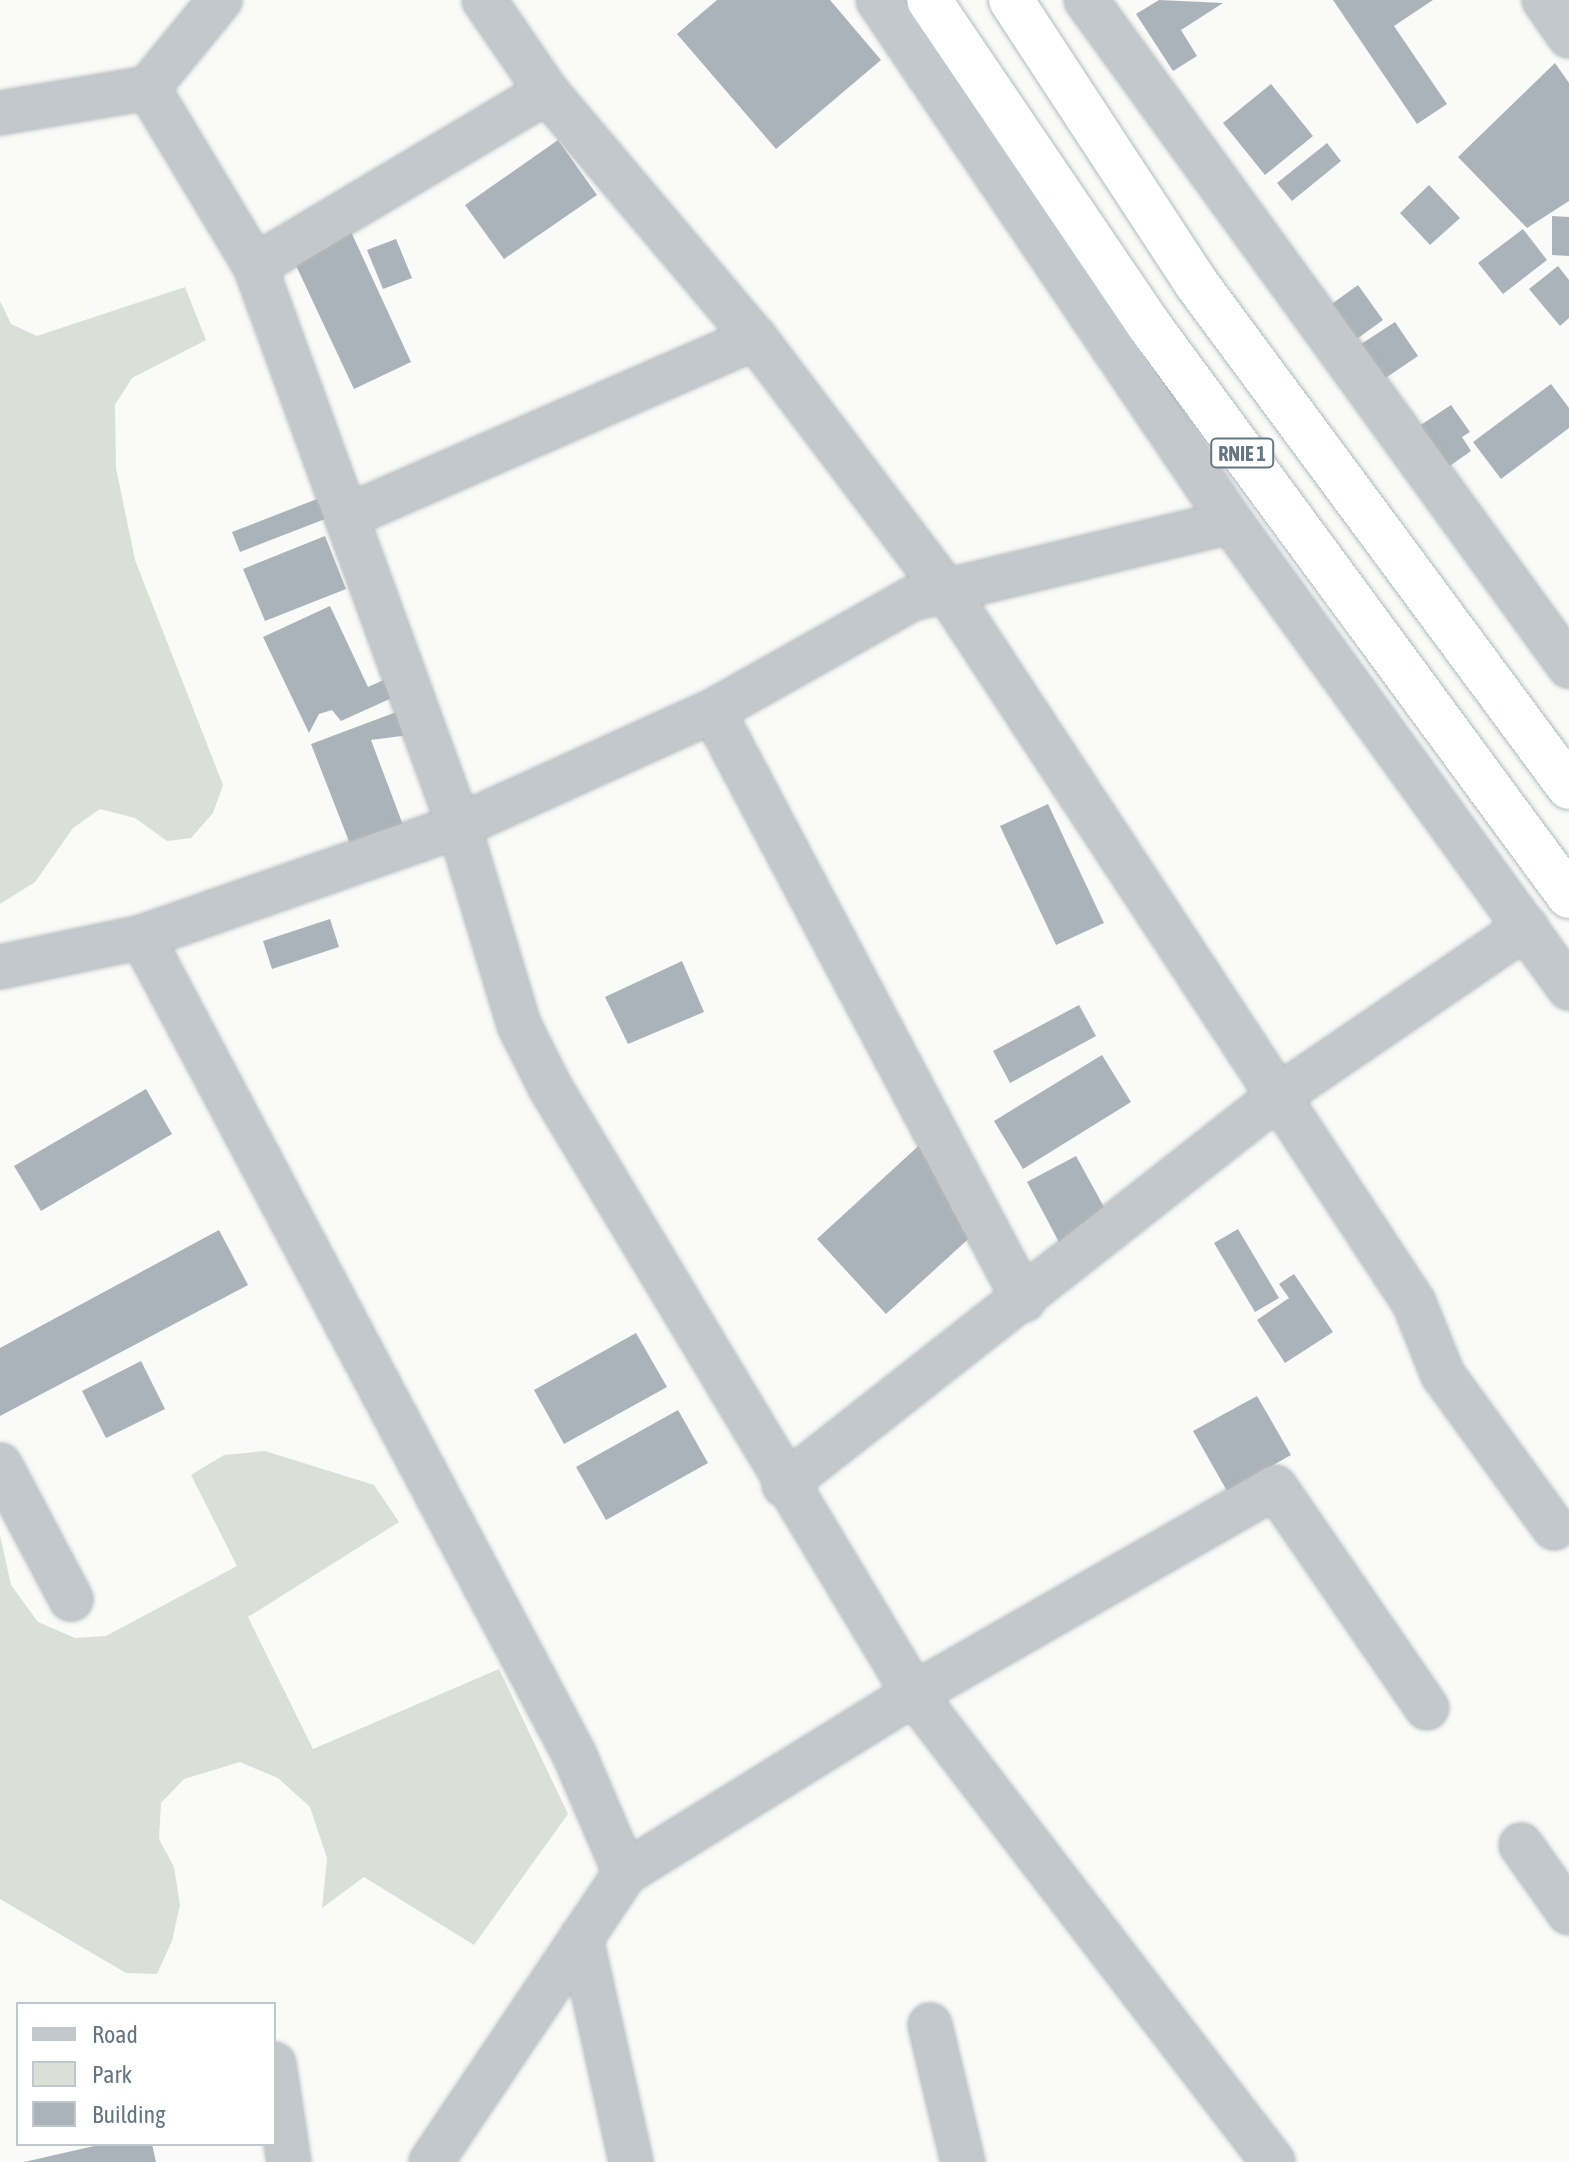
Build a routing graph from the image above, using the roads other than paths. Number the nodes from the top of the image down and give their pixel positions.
1 (220, 0) edge
2 (484, 0) edge
3 (878, 0) edge
4 (929, 0) edge
5 (1011, 0) edge
6 (1086, 0) edge
7 (1544, 0) edge
8 (1569, 36) edge
9 (148, 88) junction
10 (547, 92) junction
11 (0, 113) edge
12 (255, 266) junction
13 (755, 338) junction
14 (350, 515) junction
15 (1231, 522) junction
16 (948, 593) junction
17 (1569, 666) edge
18 (713, 711) junction
19 (1569, 787) edge
20 (459, 826) junction
21 (1569, 896) edge
22 (1526, 927) junction
23 (142, 937) junction
24 (0, 967) edge
25 (1569, 988) edge
26 (1280, 1095) junction
27 (1024, 1300) junction
28 (0, 1465) edge
29 (784, 1485) junction
30 (1554, 1528) dead end
31 (71, 1599) dead end
32 (914, 1694) junction
33 (1427, 1708) dead end
34 (1521, 1845) dead end
35 (625, 1873) junction
36 (1569, 1913) edge
37 (581, 1938) junction
38 (930, 2025) dead end
39 (276, 2077) edge
40 (289, 2162) edge
41 (431, 2162) edge
42 (631, 2162) edge
43 (963, 2162) edge
44 (1273, 2162) edge

1 - 9 street
2 - 10 street
3 - 15 street
4 - 21 highway, RNIE 1
5 - 19 highway, RNIE 1
6 - 17 street
7 - 8 street
9 - 11 street
9 - 12 street
10 - 12 street
10 - 13 street
12 - 14 street
13 - 14 street
13 - 16 street
14 - 20 street
15 - 16 street
15 - 22 street
16 - 18 street
16 - 26 street
18 - 20 street
18 - 27 street
20 - 23 street
20 - 29 street
22 - 25 street
22 - 26 street
23 - 24 street
23 - 35 street
26 - 27 street
26 - 30 street
27 - 29 street
28 - 31 street
29 - 32 street
32 - 33 street
32 - 35 street
32 - 44 street
34 - 36 street
35 - 37 street
37 - 41 street
37 - 42 street
38 - 43 street
39 - 40 street

